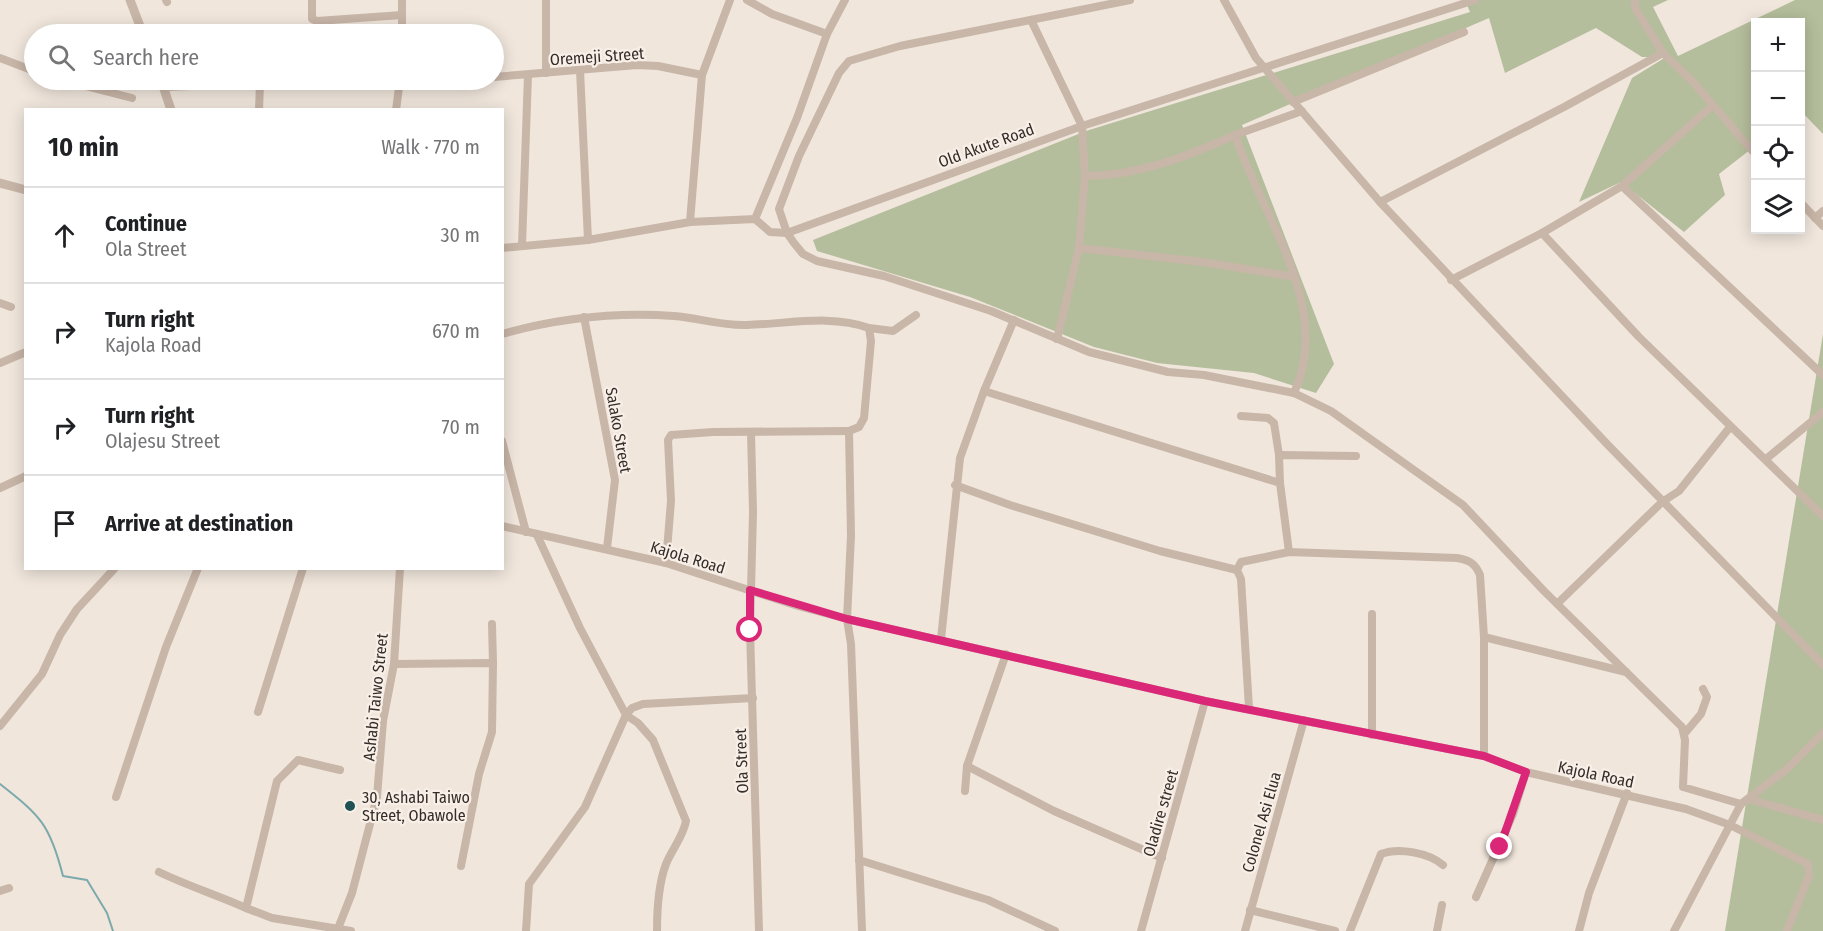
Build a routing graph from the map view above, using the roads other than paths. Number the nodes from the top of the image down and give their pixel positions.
1 (130, 0) edge
2 (312, 0) edge
3 (402, 0) edge
4 (546, 0) edge
5 (730, 0) edge
6 (747, 0) edge
7 (845, 0) edge
8 (1130, 0) edge
9 (1224, 0) edge
10 (1475, 0) edge
11 (1635, 0) edge
12 (1465, 1) edge
13 (402, 15) junction
14 (1031, 20) junction
15 (139, 24) edge
16 (402, 24) edge
17 (1464, 32) dead end
18 (827, 34) junction
19 (1663, 52) junction
20 (0, 58) edge
21 (24, 67) edge
22 (1265, 68) junction
23 (580, 70) junction
24 (546, 74) junction
25 (528, 75) junction
26 (702, 75) junction
27 (504, 76) edge
28 (101, 90) edge
29 (164, 90) edge
30 (260, 90) edge
31 (399, 90) edge
32 (132, 98) dead end
33 (1293, 102) junction
34 (1713, 105) junction
35 (170, 108) edge
36 (260, 108) edge
37 (396, 108) edge
38 (1302, 111) junction
39 (1082, 126) junction
40 (1235, 135) junction
41 (1751, 149) edge
42 (1085, 176) junction
43 (0, 183) edge
44 (1622, 186) junction
45 (24, 189) edge
46 (1380, 202) junction
47 (1805, 207) edge
48 (1823, 211) edge
49 (1815, 218) junction
50 (755, 219) junction
51 (690, 222) junction
52 (1823, 226) edge
53 (787, 233) junction
54 (1542, 233) junction
55 (588, 240) junction
56 (522, 246) junction
57 (504, 248) edge
58 (1079, 248) junction
59 (1295, 277) junction
60 (1451, 280) junction
61 (0, 303) edge
62 (11, 307) dead end
63 (916, 315) dead end
64 (584, 317) junction
65 (1014, 320) junction
66 (869, 328) junction
67 (504, 334) edge
68 (1057, 339) junction
69 (24, 353) edge
70 (0, 363) edge
71 (1823, 375) edge
72 (984, 391) junction
73 (1294, 393) junction
74 (1823, 412) edge
75 (1241, 416) dead end
76 (1730, 427) junction
77 (849, 431) junction
78 (751, 432) junction
79 (504, 449) edge
80 (1279, 455) junction
81 (1356, 456) dead end
82 (1766, 459) junction
83 (24, 477) edge
84 (1280, 483) junction
85 (956, 485) junction
86 (0, 488) edge
87 (1662, 502) junction
88 (1823, 516) edge
89 (504, 526) edge
90 (526, 532) junction
91 (537, 535) junction
92 (607, 548) junction
93 (1289, 552) junction
94 (666, 563) junction
95 (113, 570) edge
96 (197, 570) edge
97 (302, 570) edge
98 (400, 570) edge
99 (1237, 570) junction
100 (750, 590) junction
101 (1558, 603) junction
102 (1372, 614) dead end
103 (847, 619) junction
104 (492, 624) dead end
105 (1484, 638) junction
106 (941, 639) junction
107 (1005, 654) junction
108 (493, 663) junction
109 (394, 664) junction
110 (1823, 665) edge
111 (1627, 673) junction
112 (1703, 688) dead end
113 (753, 698) junction
114 (1205, 701) junction
115 (1249, 708) junction
116 (258, 712) dead end
117 (626, 715) junction
118 (1304, 720) junction
119 (0, 726) edge
120 (1685, 733) junction
121 (1823, 733) edge
122 (1372, 735) junction
123 (1484, 756) junction
124 (967, 766) junction
125 (340, 770) dead end
126 (1526, 772) junction
127 (965, 791) dead end
128 (1627, 793) junction
129 (116, 797) dead end
130 (1749, 799) junction
131 (1741, 804) junction
132 (1823, 820) edge
133 (1730, 825) junction
134 (1162, 858) junction
135 (859, 860) junction
136 (1443, 865) dead end
137 (461, 866) dead end
138 (159, 872) dead end
139 (9, 888) dead end
140 (0, 891) edge
141 (1476, 897) dead end
142 (1442, 905) dead end
143 (246, 908) junction
144 (1250, 910) junction
145 (338, 930) edge
146 (351, 931) edge
147 (526, 931) edge
148 (657, 931) edge
149 (759, 931) edge
150 (862, 931) edge
151 (1055, 931) edge
152 (1141, 931) edge
153 (1245, 931) edge
154 (1335, 931) edge
155 (1350, 931) edge
156 (1437, 931) edge
157 (1579, 931) edge
158 (1674, 931) edge
159 (1787, 931) edge

1 - 15 street
2 - 13 street
3 - 13 street
4 - 24 street
5 - 26 street
6 - 18 street
7 - 18 street
8 - 14 street
9 - 22 street
10 - 12 street, Old Akute Road
11 - 19 street
12 - 22 street, Old Akute Road
13 - 16 street
14 - 39 street
14 - 53 street
17 - 33 street
18 - 50 street
19 - 34 street
19 - 46 street
20 - 21 street
22 - 33 street
22 - 39 street, Old Akute Road
23 - 24 street, Oremeji Street
23 - 26 street, Oremeji Street
23 - 55 street
24 - 25 street, Oremeji Street
25 - 27 street, Oremeji Street
25 - 56 street
26 - 51 street
28 - 32 street
29 - 35 street
30 - 36 street
31 - 37 street
33 - 38 street
34 - 41 street
34 - 44 street
38 - 40 street
38 - 46 street
39 - 42 street
39 - 53 street, Old Akute Road
40 - 42 street
40 - 59 street
42 - 58 street
43 - 45 street
44 - 54 street
44 - 71 street
46 - 60 street
47 - 49 street
48 - 49 street
49 - 52 street
50 - 51 street
50 - 53 street
51 - 55 street
53 - 65 street
54 - 60 street
54 - 76 street
55 - 56 street
56 - 57 street
58 - 59 street
58 - 68 street
59 - 73 street
60 - 87 street
61 - 62 street
63 - 66 street
64 - 66 street
64 - 67 street
64 - 92 street, Salako Street
65 - 68 street
65 - 72 street
66 - 77 street
68 - 73 street
69 - 70 street
72 - 84 street
72 - 85 street
73 - 101 street
74 - 82 street
75 - 80 street
76 - 82 street
76 - 87 street
77 - 78 street
77 - 103 street
78 - 94 street
78 - 100 street, Ola Street
79 - 90 street
80 - 81 street
80 - 84 street
82 - 88 street
83 - 86 street
84 - 93 street
85 - 99 street
85 - 106 street
87 - 101 street
87 - 110 street
89 - 90 street, Kajola Road
90 - 91 street, Kajola Road
91 - 92 street, Kajola Road
91 - 117 street
92 - 94 street, Kajola Road
93 - 99 street
93 - 105 street
94 - 100 street, Kajola Road
95 - 119 street
96 - 129 street
97 - 116 street
98 - 109 street, Ashabi Taiwo Street
99 - 115 street
100 - 103 street, Kajola Road
100 - 113 street, Ola Street
101 - 111 street
102 - 122 street
103 - 106 street, Kajola Road
103 - 135 street
104 - 108 street
105 - 111 street
105 - 123 street
106 - 107 street, Kajola Road
107 - 114 street, Kajola Road
107 - 124 street
108 - 109 street
108 - 137 street
109 - 145 street, Ashabi Taiwo Street
111 - 120 street
112 - 120 street
113 - 117 street
113 - 149 street, Ola Street
114 - 115 street, Kajola Road
114 - 134 street, Oladire street
115 - 118 street, Kajola Road
117 - 147 street
117 - 148 street
118 - 122 street, Kajola Road
118 - 144 street, Colonel Asi Elua
120 - 131 street
121 - 130 street
122 - 123 street, Kajola Road
123 - 126 street, Kajola Road
124 - 127 street
124 - 134 street
125 - 143 street
126 - 128 street, Kajola Road
126 - 141 street
128 - 133 street, Kajola Road
128 - 157 street
130 - 131 street
130 - 132 street
131 - 133 street
133 - 158 street
133 - 159 street, Kajola Road
134 - 152 street, Oladire street
135 - 150 street
135 - 151 street
136 - 155 street
138 - 143 street
139 - 140 street
142 - 156 street
143 - 145 street
144 - 153 street, Colonel Asi Elua
144 - 154 street
145 - 146 street

